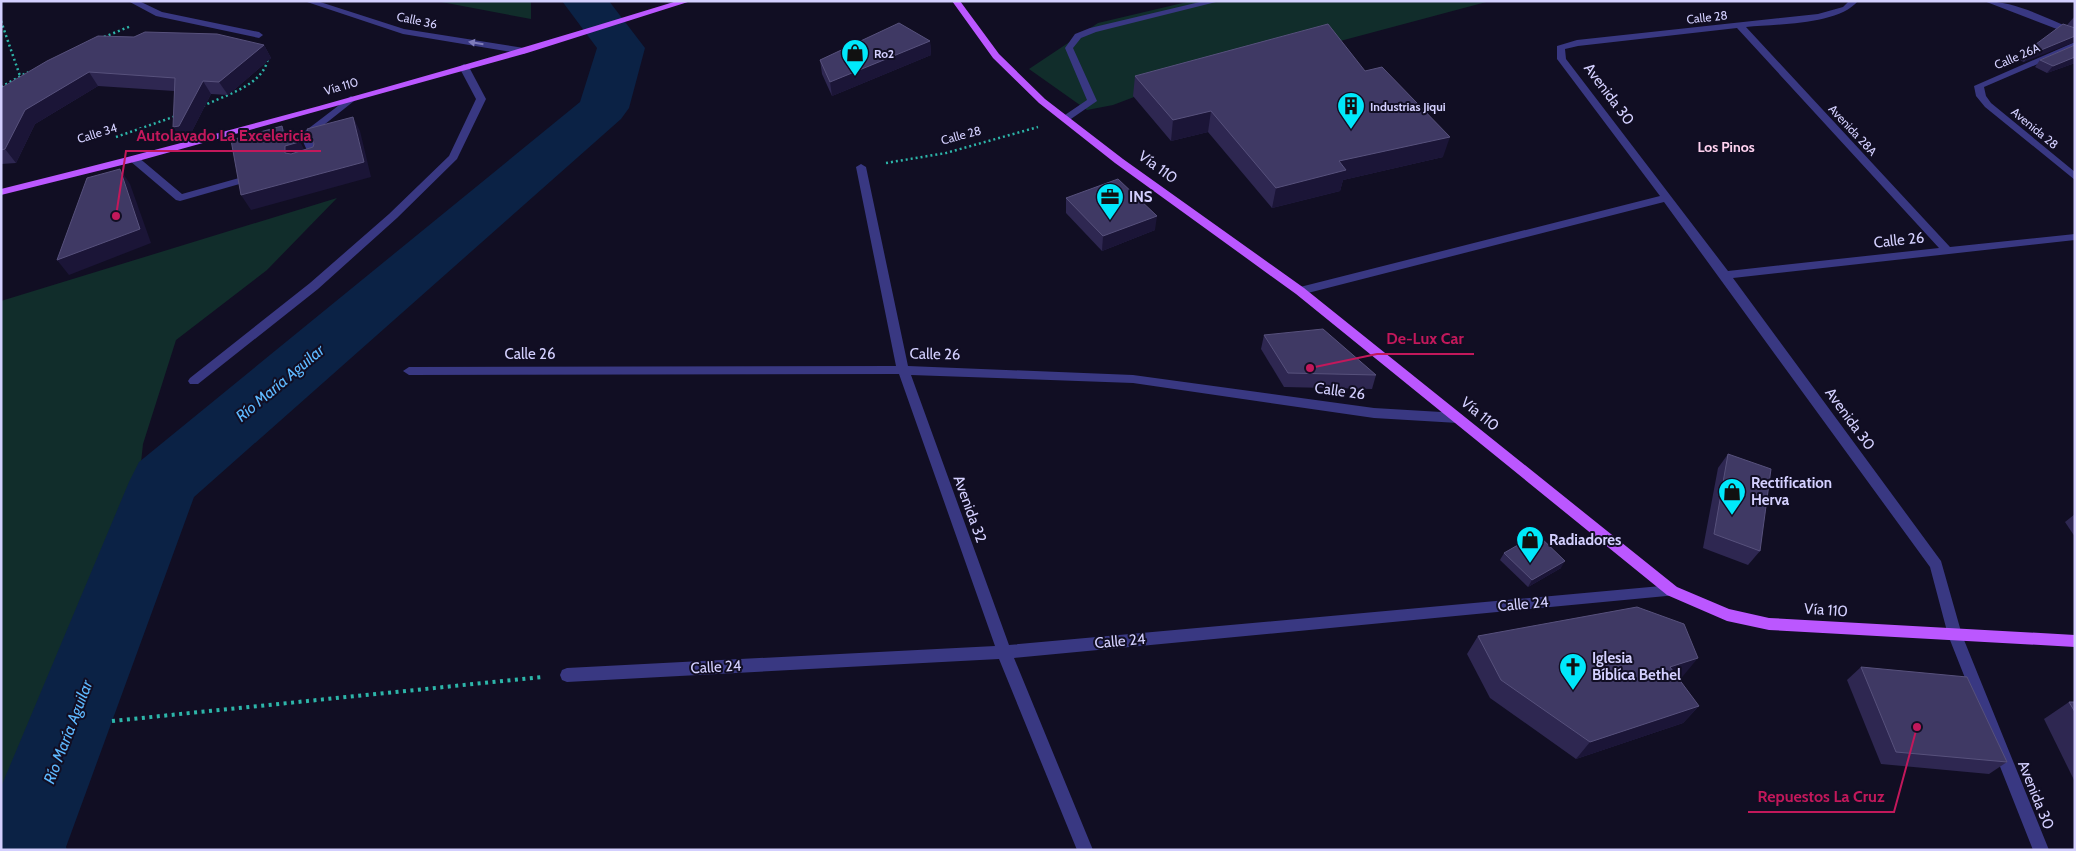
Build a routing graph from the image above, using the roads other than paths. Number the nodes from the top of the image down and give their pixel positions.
1 (132, 1) edge
2 (308, 1) edge
3 (687, 1) edge
4 (956, 1) edge
5 (1216, 1) edge
6 (1854, 1) edge
7 (1988, 1) edge
8 (1740, 26) junction
9 (2075, 33) edge
10 (259, 35) road end
11 (2075, 45) edge
12 (1560, 48) joint
13 (524, 51) junction
14 (464, 67) junction
15 (1981, 96) joint
16 (351, 99) junction
17 (1065, 120) junction
18 (134, 160) junction
19 (299, 164) edge
20 (861, 167) road end
21 (2075, 177) edge
22 (239, 181) edge
23 (1, 192) edge
24 (1667, 198) junction
25 (2075, 237) edge
26 (1949, 252) junction
27 (1726, 275) junction
28 (1300, 291) junction
29 (409, 370) dead end
30 (903, 370) junction
31 (194, 381) dead end
32 (1458, 418) junction
33 (1672, 591) junction
34 (1955, 636) junction
35 (2075, 642) edge
36 (1004, 652) junction
37 (567, 675) road end
38 (1085, 850) edge
39 (2040, 850) edge

1 - 10 street
13 -> 2 street, Calle 36
3 - 13 main road, Vía 110
4 - 17 main road, Vía 110
5 - 17 street
6 - 8 street, Calle 28
7 - 9 street
8 - 12 street, Calle 28
8 - 26 street, Avenida 28A
11 - 15 street, Calle 26A
12 - 24 street, Avenida 30
13 - 14 main road, Vía 110
14 - 16 main road, Vía 110
14 - 31 street
15 - 21 street, Avenida 28
16 - 18 main road, Vía 110
16 - 19 street
17 - 28 main road, Vía 110
18 - 22 street
18 - 23 main road, Vía 110
20 - 30 street, Avenida 32
24 - 27 street, Avenida 30
24 - 28 street
25 - 26 street, Calle 26
26 - 27 street, Calle 26
27 - 34 street, Avenida 30
28 - 32 main road, Vía 110
29 - 30 street, Calle 26
30 - 32 street, Calle 26
30 - 36 street, Avenida 32
32 - 33 main road, Vía 110
33 - 34 main road, Vía 110
33 - 36 street, Calle 24
34 - 35 main road, Vía 110
34 - 39 street, Avenida 30
36 - 37 street, Calle 24
36 - 38 street, Avenida 32

